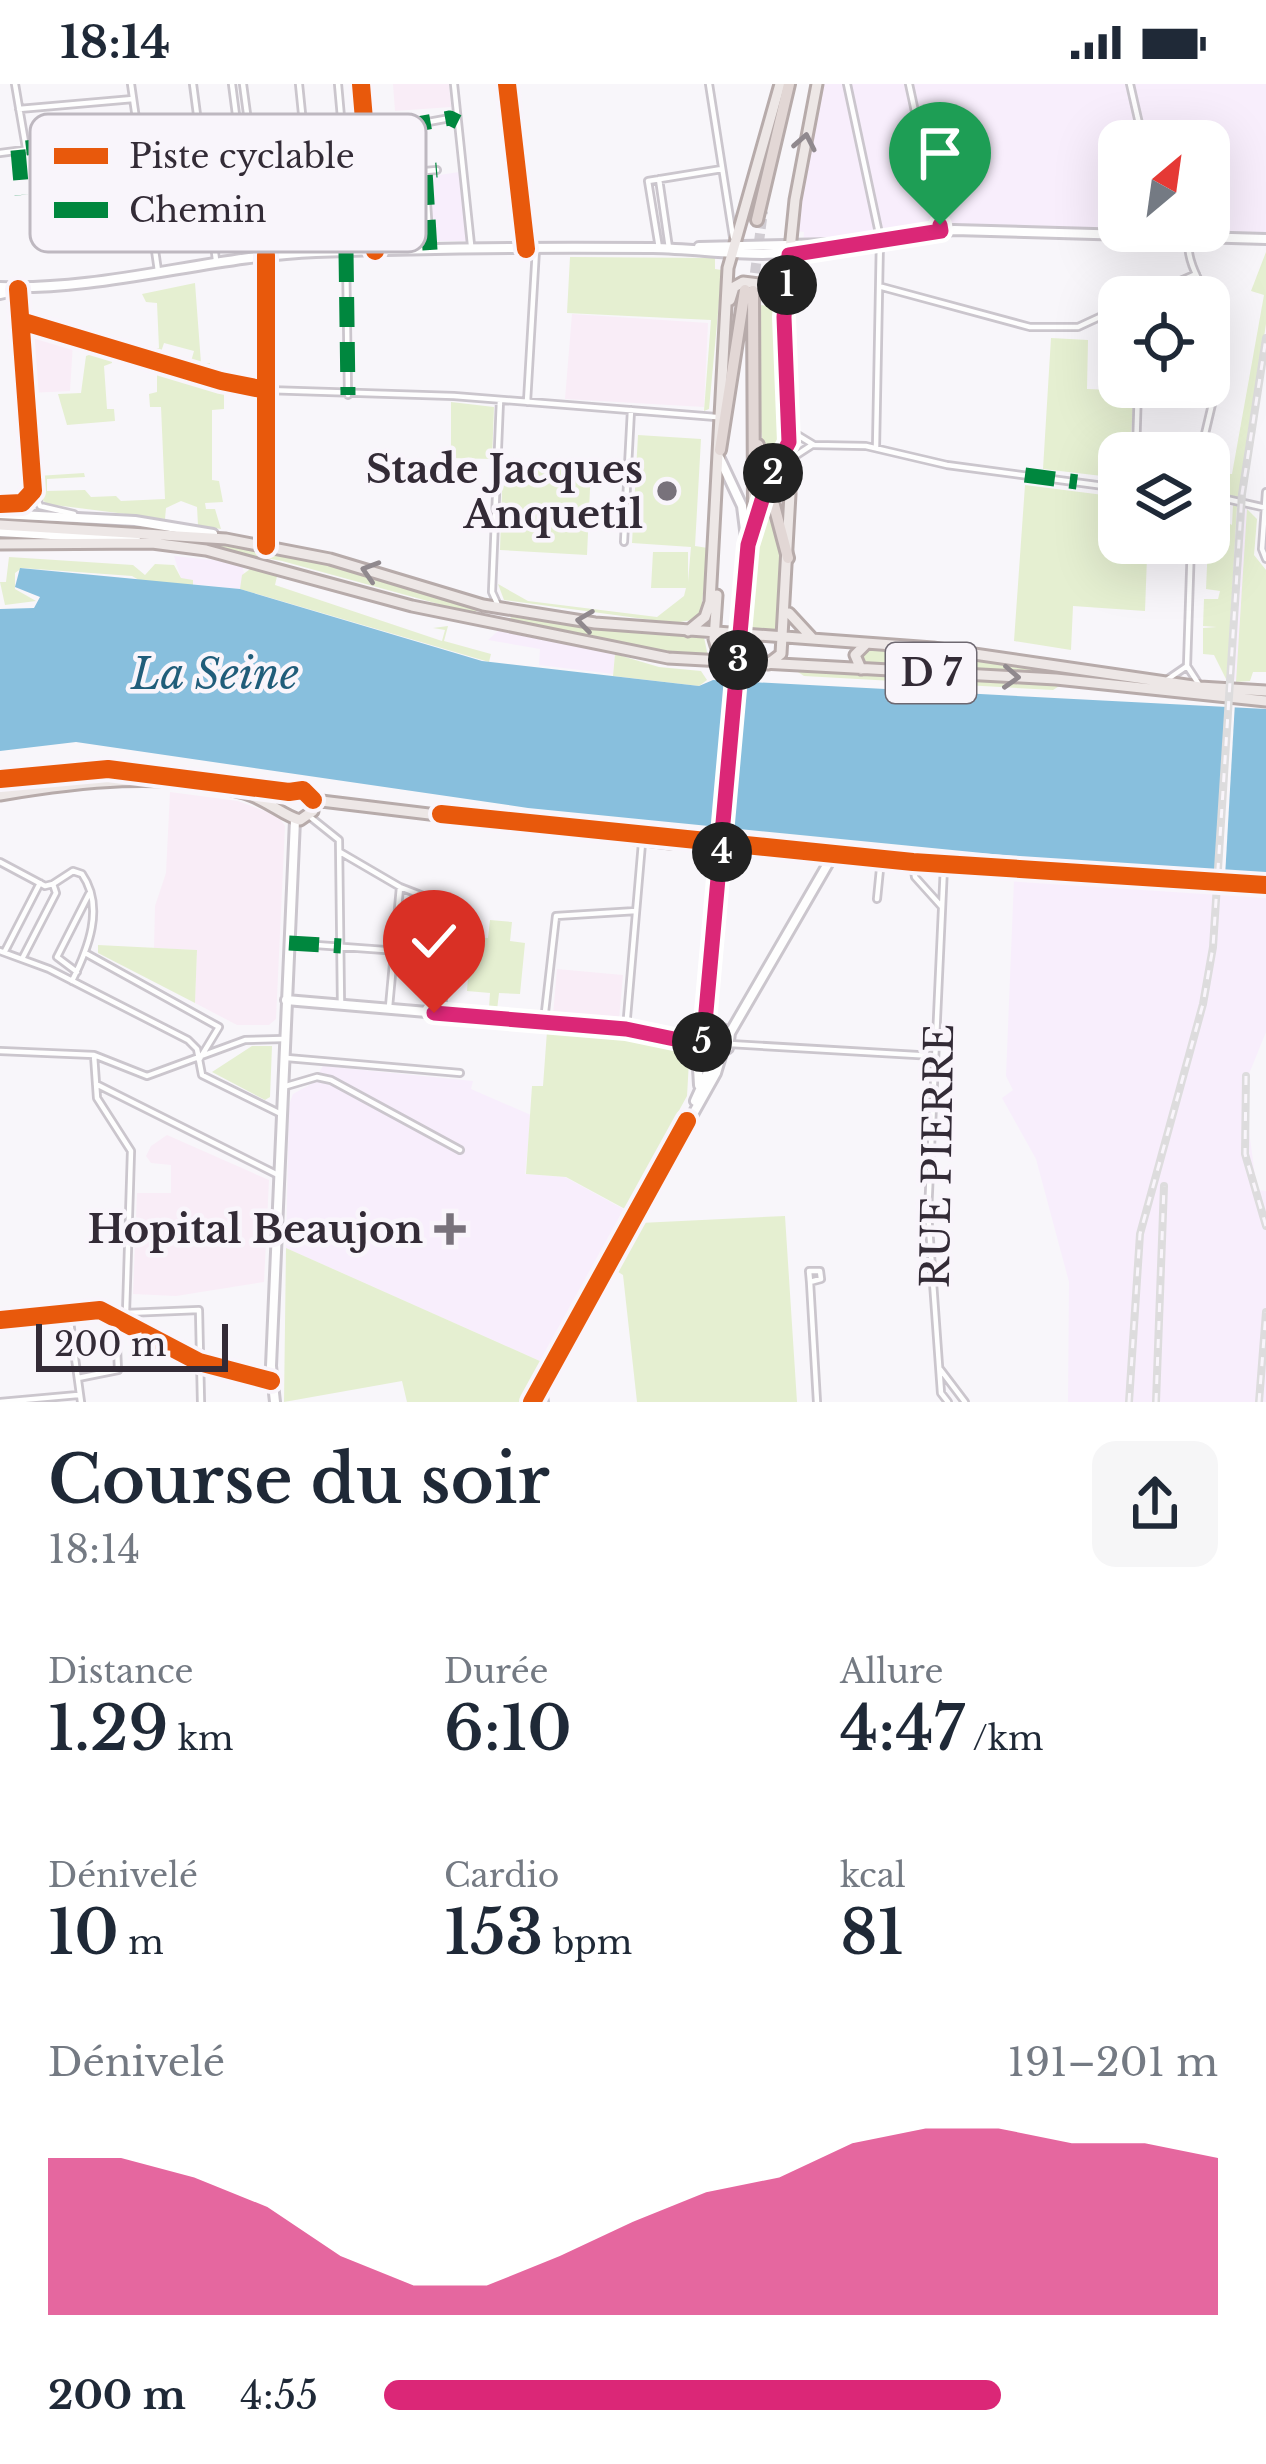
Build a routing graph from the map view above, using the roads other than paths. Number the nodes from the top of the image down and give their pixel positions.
1 (15, 84) edge
2 (131, 84) edge
3 (193, 84) edge
4 (232, 84) edge
5 (244, 84) edge
6 (299, 84) edge
7 (338, 84) edge
8 (361, 84) edge
9 (454, 84) edge
10 (507, 84) edge
11 (709, 84) edge
12 (784, 84) edge
13 (817, 84) edge
14 (848, 84) edge
15 (909, 84) edge
16 (1130, 84) edge
17 (134, 99) junction
18 (19, 109) junction
19 (136, 114) edge
20 (197, 114) edge
21 (236, 114) edge
22 (248, 114) edge
23 (302, 114) edge
24 (340, 114) edge
25 (364, 114) edge
26 (1138, 120) edge
27 (426, 122) edge
28 (458, 122) junction
29 (26, 148) junction
30 (30, 148) edge
31 (0, 153) edge
32 (722, 169) junction
33 (436, 170) dead end
34 (426, 171) edge
35 (659, 179) junction
36 (426, 187) edge
37 (757, 220) tunnel mouth
38 (941, 231) junction
39 (1098, 232) edge
40 (880, 238) junction
41 (1230, 238) edge
42 (1266, 239) edge
43 (734, 242) junction
44 (664, 248) junction
45 (472, 249) junction
46 (531, 249) junction
47 (685, 249) junction
48 (789, 249) junction
49 (426, 250) edge
50 (430, 250) junction
51 (155, 252) edge
52 (215, 252) edge
53 (266, 252) edge
54 (316, 252) joint
55 (350, 252) joint
56 (1188, 252) edge
57 (266, 255) junction
58 (731, 255) junction
59 (216, 260) junction
60 (158, 271) junction
61 (1196, 274) junction
62 (1191, 276) edge
63 (881, 287) junction
64 (749, 291) junction
65 (9, 293) edge
66 (784, 317) junction
67 (1098, 318) edge
68 (21, 321) junction
69 (751, 328) junction
70 (723, 332) junction
71 (266, 389) junction
72 (348, 395) junction
73 (500, 400) junction
74 (527, 402) junction
75 (631, 410) junction
76 (716, 417) junction
77 (790, 425) junction
78 (1205, 432) edge
79 (789, 442) junction
80 (814, 445) junction
81 (876, 448) junction
82 (720, 454) junction
83 (790, 464) junction
84 (767, 484) junction
85 (1098, 485) edge
86 (33, 491) junction
87 (1266, 492) edge
88 (1230, 500) edge
89 (0, 504) edge
90 (1265, 508) edge
91 (0, 514) edge
92 (718, 518) junction
93 (98, 519) junction
94 (30, 526) junction
95 (0, 528) edge
96 (226, 539) junction
97 (623, 542) dead end
98 (152, 543) junction
99 (0, 544) edge
100 (748, 545) junction
101 (266, 546) junction
102 (788, 558) junction
103 (1266, 559) edge
104 (1190, 564) edge
105 (492, 592) junction
106 (483, 605) junction
107 (500, 608) junction
108 (787, 610) junction
109 (490, 622) junction
110 (688, 631) junction
111 (714, 632) junction
112 (785, 638) junction
113 (813, 639) junction
114 (866, 644) junction
115 (721, 662) junction
116 (768, 664) junction
117 (1187, 666) junction
118 (860, 669) junction
119 (1163, 682) junction
120 (1229, 689) junction
121 (1266, 692) edge
122 (1266, 701) edge
123 (0, 779) edge
124 (289, 792) junction
125 (0, 795) edge
126 (313, 800) junction
127 (283, 807) junction
128 (441, 814) junction
129 (309, 816) junction
130 (296, 820) junction
131 (642, 838) junction
132 (340, 852) junction
133 (829, 854) junction
134 (350, 858) junction
135 (881, 859) junction
136 (0, 862) edge
137 (913, 862) junction
138 (341, 864) junction
139 (944, 866) junction
140 (40, 884) junction
141 (53, 884) junction
142 (400, 887) junction
143 (1266, 889) edge
144 (91, 891) junction
145 (877, 898) dead end
146 (943, 908) junction
147 (636, 911) junction
148 (289, 943) junction
149 (341, 946) junction
150 (394, 950) junction
151 (2, 951) edge
152 (426, 953) dead end
153 (87, 954) junction
154 (438, 954) dead end
155 (447, 955) junction
156 (23, 957) junction
157 (77, 972) junction
158 (72, 981) junction
159 (286, 1000) junction
160 (341, 1006) junction
161 (389, 1010) junction
162 (441, 1013) junction
163 (544, 1023) junction
164 (710, 1027) junction
165 (626, 1029) junction
166 (730, 1033) junction
167 (283, 1040) junction
168 (684, 1042) junction
169 (730, 1044) junction
170 (706, 1049) junction
171 (0, 1051) edge
172 (722, 1053) junction
173 (94, 1055) junction
174 (936, 1056) junction
175 (282, 1058) junction
176 (199, 1060) junction
177 (318, 1061) junction
178 (460, 1073) dead end
179 (309, 1078) junction
180 (331, 1080) junction
181 (94, 1083) junction
182 (281, 1087) junction
183 (699, 1090) junction
184 (281, 1114) junction
185 (687, 1121) junction
186 (460, 1150) dead end
187 (278, 1175) junction
188 (810, 1282) dead end
189 (126, 1313) junction
190 (69, 1314) junction
191 (0, 1320) edge
192 (121, 1321) junction
193 (199, 1363) junction
194 (940, 1369) junction
195 (78, 1378) junction
196 (271, 1381) junction
197 (542, 1384) junction
198 (81, 1398) edge
199 (0, 1402) edge
200 (201, 1402) edge
201 (274, 1402) edge
202 (532, 1402) edge
203 (545, 1402) edge
204 (817, 1402) edge
205 (948, 1402) edge
206 (965, 1402) edge

1 - 18 street
2 - 17 street
3 - 20 street
4 - 21 street
5 - 22 street
6 - 23 street
7 - 24 street
8 - 25 street
9 - 28 street
10 - 46 street
11 - 32 street
12 - 37 highway
12 - 43 main road
48 -> 13 main road
14 - 40 street
15 - 38 street
16 - 26 street
17 - 18 street
17 - 19 street
18 - 29 street
27 - 28 street
28 - 45 street
29 - 30 street
29 - 31 street
32 - 35 street
32 - 43 street
33 - 34 street
35 - 44 street
35 - 44 street
36 - 50 street
38 - 39 main road
38 - 40 main road
40 - 48 main road
40 - 63 street
41 - 42 main road
43 - 47 main road
43 - 48 main road
43 - 58 main road
44 - 46 main road
44 - 47 main road
45 - 46 main road
45 - 50 main road
46 - 74 street
47 - 58 main road
48 - 58 main road
48 - 66 main road
49 - 50 main road
51 - 60 street
52 - 59 street
53 - 57 street
54 - 55 main road
54 - 57 main road
55 - 72 street
56 - 61 street
57 - 59 main road
57 - 71 street
58 - 70 main road
59 - 60 main road
60 - 65 main road
61 - 62 street
61 - 78 street
63 - 67 street
63 - 81 street
64 - 69 highway
64 - 82 highway
64 - 100 highway
65 - 68 street
66 - 70 main road
66 - 77 main road
68 - 71 street
68 - 86 street
69 - 84 highway
69 - 100 highway
70 - 76 main road
71 - 72 street
71 - 101 street
72 - 73 street
73 - 74 street
73 - 105 street
74 - 75 street
75 - 76 street
75 - 97 street
76 - 82 main road
77 - 79 main road
77 - 80 street
79 - 83 main road
79 - 84 main road
80 - 81 street
80 - 83 street
81 - 85 street
82 - 92 main road
82 - 100 main road
83 - 102 main road
84 - 100 main road
84 - 102 highway
86 - 89 street
86 - 93 street
87 - 90 street
88 - 90 street
90 - 103 street
91 - 94 main road
92 - 110 main road
92 - 111 main road
93 - 94 main road
93 - 96 main road
94 - 95 main road, D 7
94 - 96 main road, D 7
94 - 98 main road
96 - 101 main road, D 7
98 - 99 main road, D 7
98 - 109 main road, D 7
100 - 164 main road, bridge
106 -> 101 main road, D 7
102 - 108 main road
104 - 117 street
105 - 106 street
105 - 107 street
106 - 107 main road, D 7
106 - 109 main road
107 - 109 main road
110 -> 107 main road, D 7
108 - 112 main road
108 - 113 main road
109 - 115 main road, D 7
110 - 111 main road, D 7
111 - 112 main road, D 7
111 - 115 main road
112 - 113 main road, D 7
112 - 116 main road
113 - 114 main road, D 7
114 - 118 main road
114 - 119 main road, D 7
115 - 116 main road, D 7
116 - 118 main road, D 7
117 - 119 street
117 - 120 street
118 -> 122 main road, D 7
119 - 120 main road, D 7
120 - 121 main road, D 7
123 - 124 main road
124 - 126 main road
124 - 127 main road
125 - 127 main road
126 - 128 main road
126 - 129 main road
127 - 130 main road
128 - 131 main road
128 - 131 main road
129 - 130 main road
129 - 132 street
130 - 148 main road
131 - 133 main road
131 - 147 street
132 - 134 street
132 - 138 street
133 - 135 main road
133 - 166 main road
134 - 138 street
134 - 142 street
135 - 137 main road
135 - 145 street
136 - 140 street
137 - 139 main road
137 - 146 street
138 - 149 street
139 - 143 main road
139 - 146 street, RUE PIERRE
140 - 141 street
140 - 151 street
141 - 144 street
141 - 156 street
142 - 150 street
142 - 155 street
144 - 153 street
144 - 157 street
146 - 174 street, RUE PIERRE
147 - 163 street
147 - 165 street
148 - 149 street
148 - 159 main road
149 - 150 street
149 - 160 street
150 - 152 street
150 - 161 street
151 - 156 street
153 - 157 street
153 - 176 street
154 - 155 street
155 - 162 street
156 - 158 street
157 - 158 street
158 - 176 street
159 - 160 main road
159 - 167 main road
160 - 161 main road
161 - 162 main road
162 - 163 main road
163 - 165 main road
164 - 166 main road
164 - 170 main road
165 - 168 main road
166 - 169 main road
167 - 175 main road
167 - 176 street
168 - 170 main road
168 - 183 main road
169 - 172 main road
169 - 174 street
170 - 172 main road
170 - 183 main road
171 - 173 street
172 - 185 main road
173 - 176 street
173 - 181 street
174 - 194 street, RUE PIERRE
175 - 177 street
175 - 182 main road
176 - 184 street
177 - 178 street
177 - 179 street
177 - 180 street
179 - 180 street
179 - 182 street
180 - 186 street
181 - 187 street
181 - 189 street
182 - 184 main road
183 - 185 main road
184 - 187 main road
185 - 197 main road
187 - 196 main road
188 - 204 street
189 - 192 street
189 - 193 street
190 - 191 street
190 - 192 street
190 - 195 street
192 - 193 street
192 - 195 street
193 - 196 street
193 - 200 street
194 - 205 street, RUE PIERRE
194 - 206 street
195 - 198 street
196 - 201 main road
197 - 202 main road
197 - 203 street
198 - 199 street

